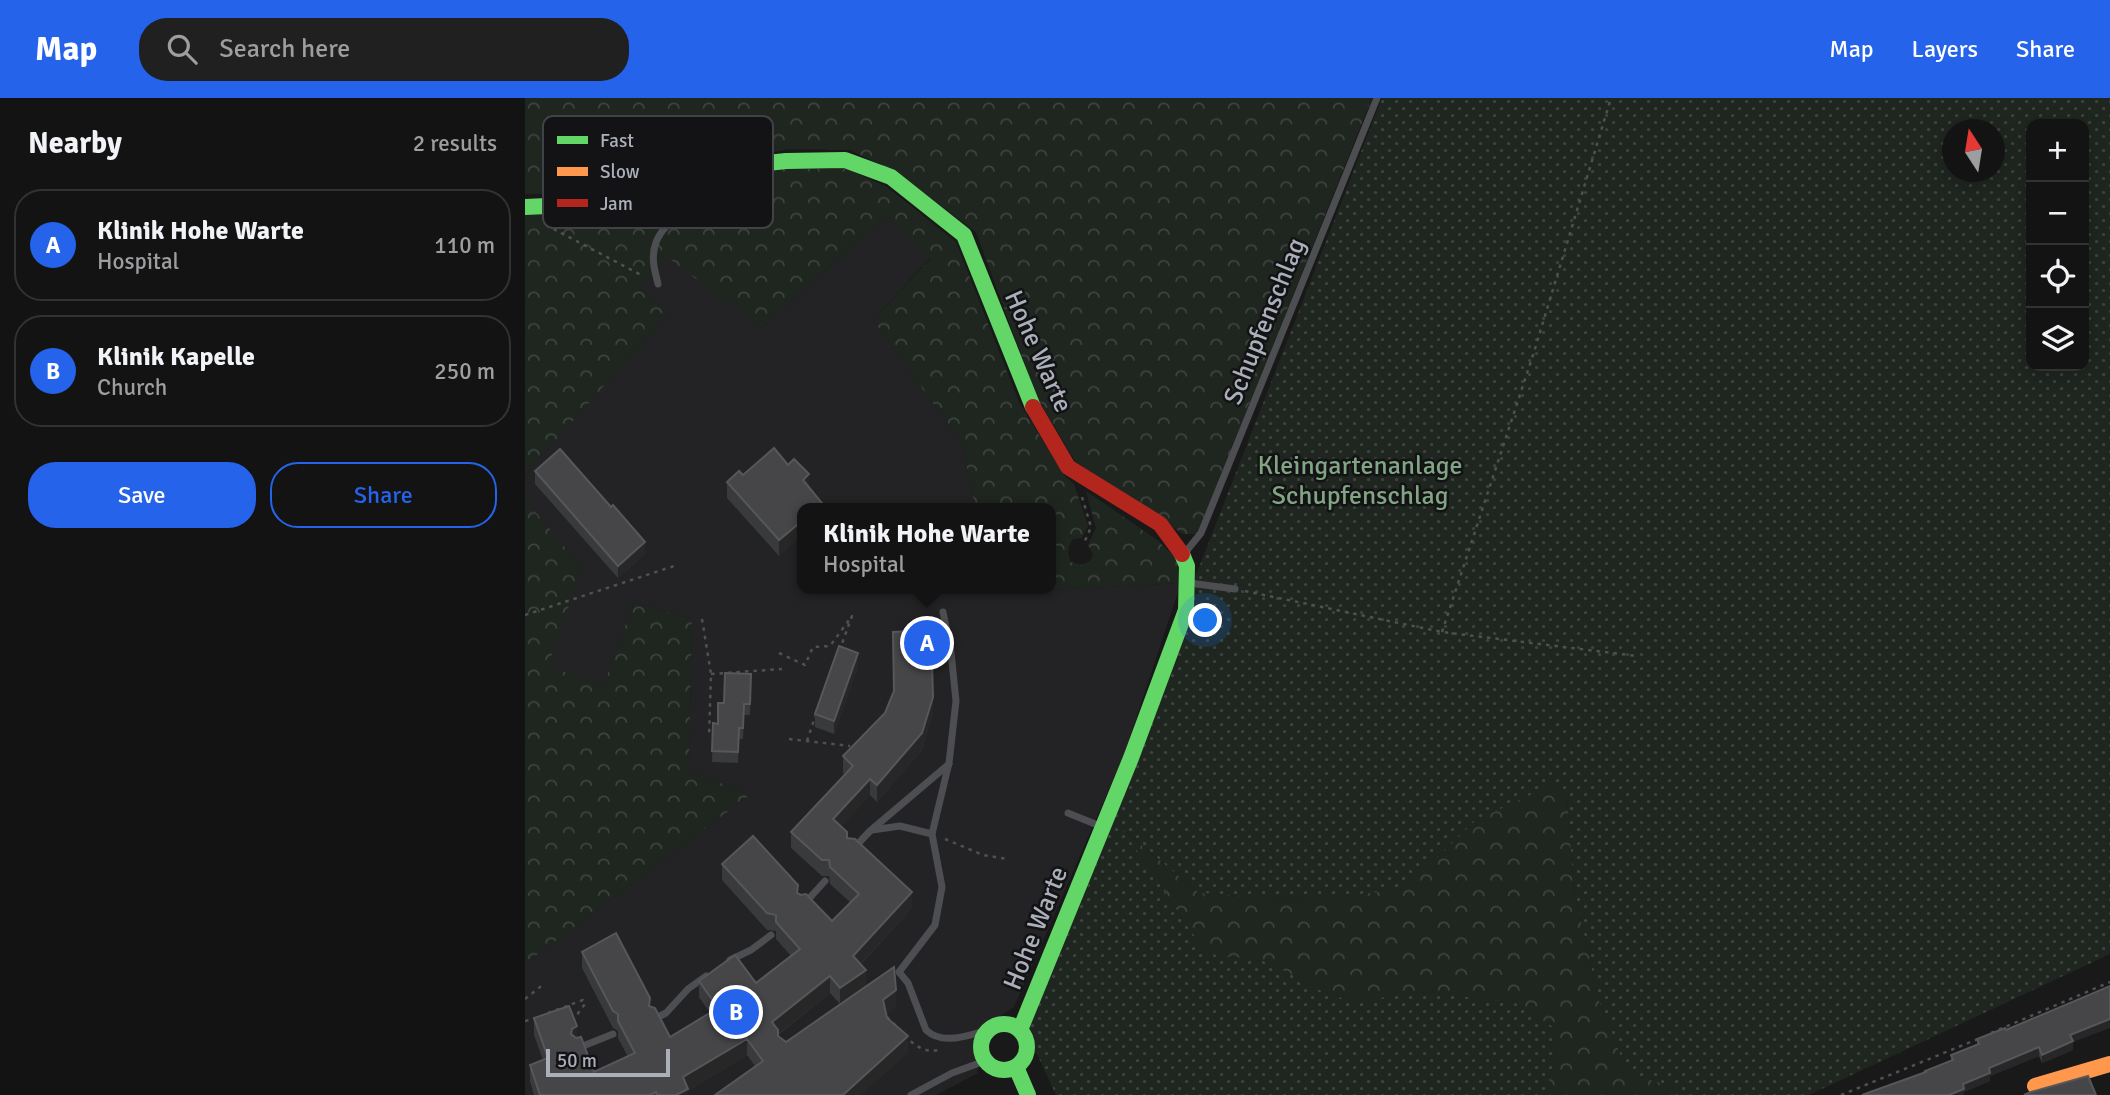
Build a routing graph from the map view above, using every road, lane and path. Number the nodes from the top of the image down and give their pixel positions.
1 (1377, 98) edge
2 (1611, 98) edge
3 (773, 162) edge
4 (543, 206) edge
5 (525, 207) edge
6 (537, 220) dead end
7 (543, 223) edge
8 (552, 228) edge
9 (665, 228) edge
10 (658, 284) joint
11 (1073, 470) junction
12 (1084, 543) dead end
13 (1183, 555) junction
14 (674, 566) dead end
15 (1188, 583) junction
16 (1235, 589) joint
17 (943, 611) dead end
18 (525, 615) edge
19 (702, 619) dead end
20 (1442, 632) junction
21 (779, 653) dead end
22 (839, 653) edge
23 (1637, 656) dead end
24 (782, 669) dead end
25 (711, 674) junction
26 (820, 703) edge
27 (709, 737) edge
28 (789, 739) dead end
29 (807, 741) junction
30 (850, 746) edge
31 (949, 763) junction
32 (1068, 813) dead end
33 (1103, 827) junction
34 (870, 831) junction
35 (932, 834) junction
36 (852, 851) edge
37 (1007, 859) dead end
38 (825, 881) dead end
39 (802, 906) edge
40 (771, 935) dead end
41 (721, 966) edge
42 (899, 972) junction
43 (710, 974) edge
44 (888, 979) edge
45 (2110, 982) edge
46 (545, 983) dead end
47 (525, 999) edge
48 (654, 1019) edge
49 (525, 1021) edge
50 (989, 1030) junction
51 (1020, 1030) junction
52 (613, 1034) dead end
53 (580, 1047) joint
54 (985, 1061) junction
55 (2110, 1064) edge
56 (1016, 1067) junction
57 (2035, 1086) dead end
58 (911, 1095) edge
59 (1028, 1095) edge
60 (1841, 1095) edge

1 - 13 lane, Schupfenschlag
2 - 20 path
3 - 11 street, Hohe Warte
4 - 5 street, Hohe Warte
6 - 7 path
8 - 10 path
9 - 10 lane
11 - 12 path
11 - 13 street, Hohe Warte
13 - 15 street, Hohe Warte
14 - 18 path
15 - 16 lane
15 - 33 street, Hohe Warte
16 - 20 path
17 - 31 lane
19 - 25 path
20 - 23 path
21 - 22 path
24 - 25 path
25 - 27 path
26 - 29 path
28 - 29 path
29 - 30 path
31 - 34 lane
31 - 35 lane
32 - 33 lane
33 - 51 street, Hohe Warte
34 - 35 lane
34 - 36 lane
35 - 37 path
35 - 42 lane
38 - 39 lane
40 - 41 lane
42 - 44 lane
42 - 50 lane, Hohe Warte
43 - 48 lane
45 - 60 path
46 - 47 path
49 - 53 path
50 - 51 street, Hohe Warte
50 - 54 street
51 - 56 street, Hohe Warte
52 - 53 lane
54 - 56 street
54 - 58 lane
55 - 57 street
56 - 59 street

